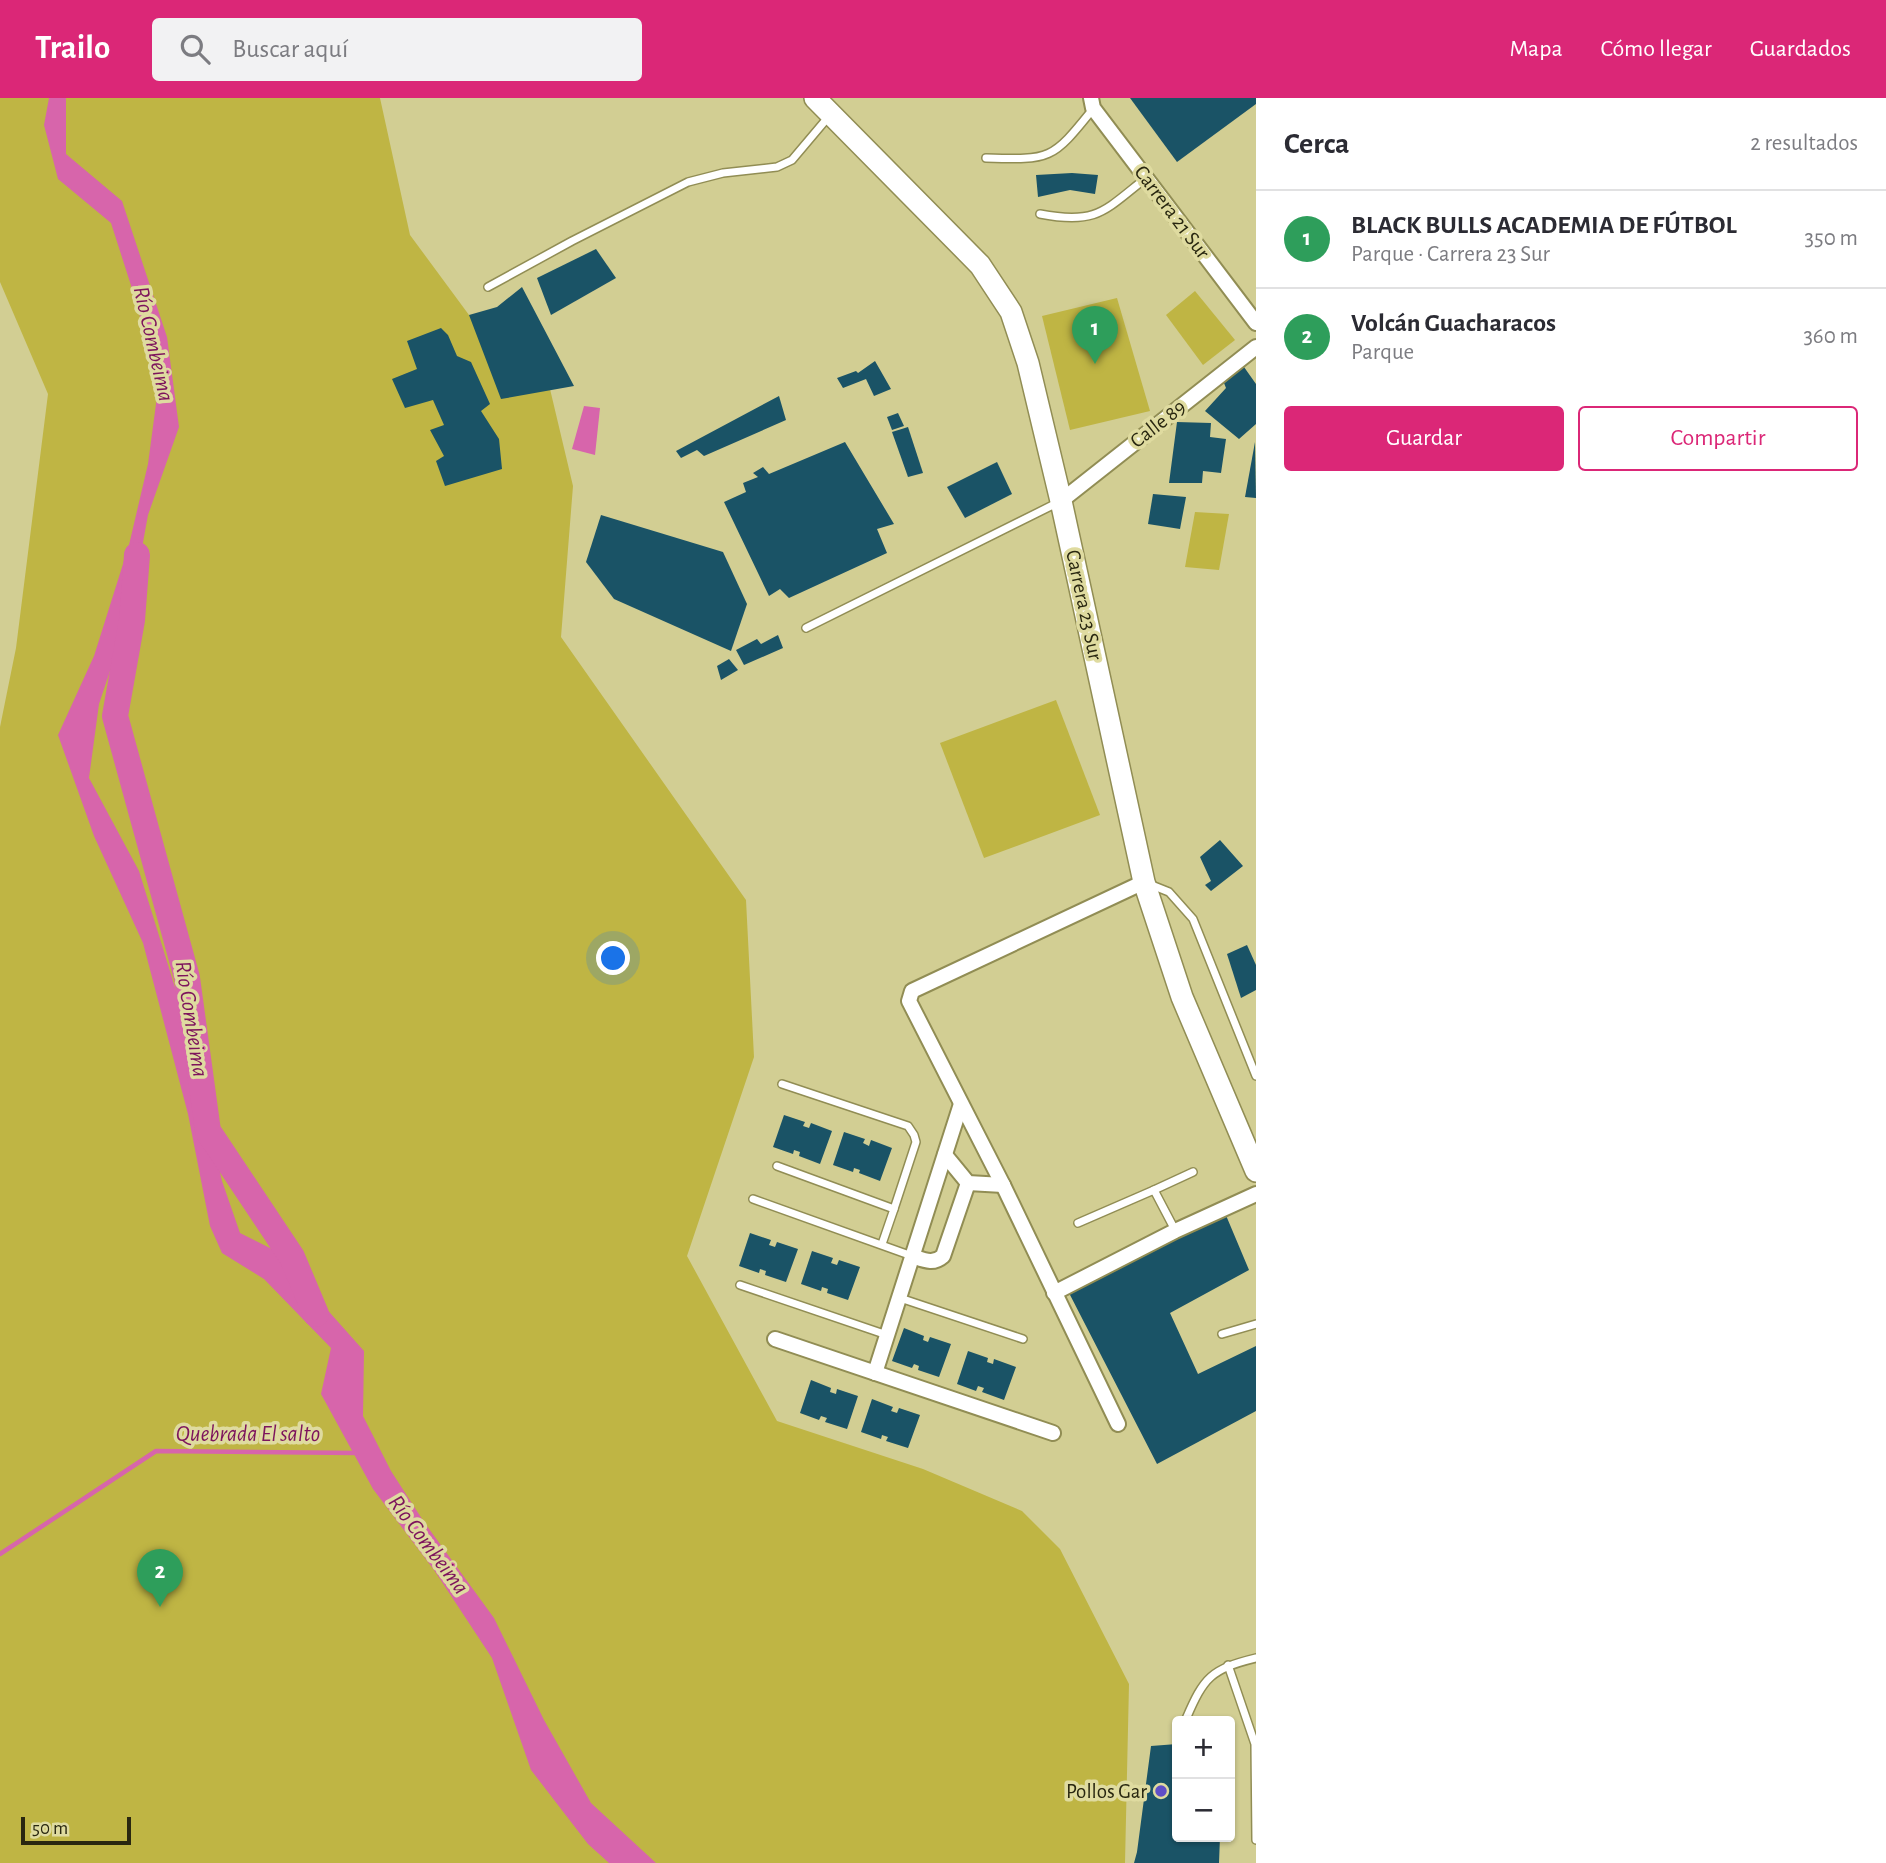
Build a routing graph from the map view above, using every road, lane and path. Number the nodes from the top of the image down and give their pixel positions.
1 (815, 98) edge
2 (1089, 101) edge
3 (830, 114) junction
4 (986, 158) dead end
5 (1146, 178) junction
6 (1040, 214) dead end
7 (488, 287) dead end
8 (1256, 324) edge
9 (1256, 347) edge
10 (1061, 501) junction
11 (806, 628) dead end
12 (1144, 882) junction
13 (1256, 1076) edge
14 (782, 1084) dead end
15 (961, 1104) junction
16 (945, 1155) junction
17 (776, 1166) dead end
18 (1255, 1166) edge
19 (1194, 1172) dead end
20 (968, 1183) junction
21 (1003, 1185) junction
22 (1154, 1190) junction
23 (1256, 1194) edge
24 (753, 1199) dead end
25 (894, 1209) junction
26 (1078, 1223) dead end
27 (1175, 1231) junction
28 (882, 1244) junction
29 (912, 1256) junction
30 (740, 1285) dead end
31 (1054, 1293) junction
32 (899, 1298) junction
33 (1256, 1324) edge
34 (1222, 1334) dead end
35 (887, 1335) junction
36 (775, 1339) dead end
37 (1023, 1339) dead end
38 (875, 1373) junction
39 (1118, 1424) dead end
40 (1053, 1433) dead end
41 (1256, 1658) edge
42 (1228, 1665) junction
43 (1187, 1716) edge
44 (1256, 1840) edge

1 - 3 main road, Carrera 23 Sur
2 - 4 lane
2 - 5 street, Carrera 21 Sur
3 - 7 lane
3 - 10 main road, Carrera 23 Sur
5 - 6 lane
5 - 8 street, Carrera 21 Sur
9 - 10 street, Calle 89
10 - 11 lane
10 - 12 main road, Carrera 23 Sur
12 - 13 lane
12 - 15 street
12 - 18 main road, Carrera 23 Sur
14 - 25 lane
15 - 16 street
15 - 21 street
16 - 20 street
16 - 29 street
17 - 25 lane
19 - 22 lane
20 - 21 street
20 - 29 street
21 - 31 street
22 - 26 lane
22 - 27 lane
23 - 27 street
24 - 28 lane
25 - 28 lane
27 - 31 street
28 - 29 lane
29 - 32 street
30 - 35 lane
31 - 39 street
32 - 35 street
32 - 37 lane
33 - 34 lane
35 - 38 street
36 - 38 street
38 - 40 street
41 - 42 lane
42 - 43 lane
42 - 44 lane

